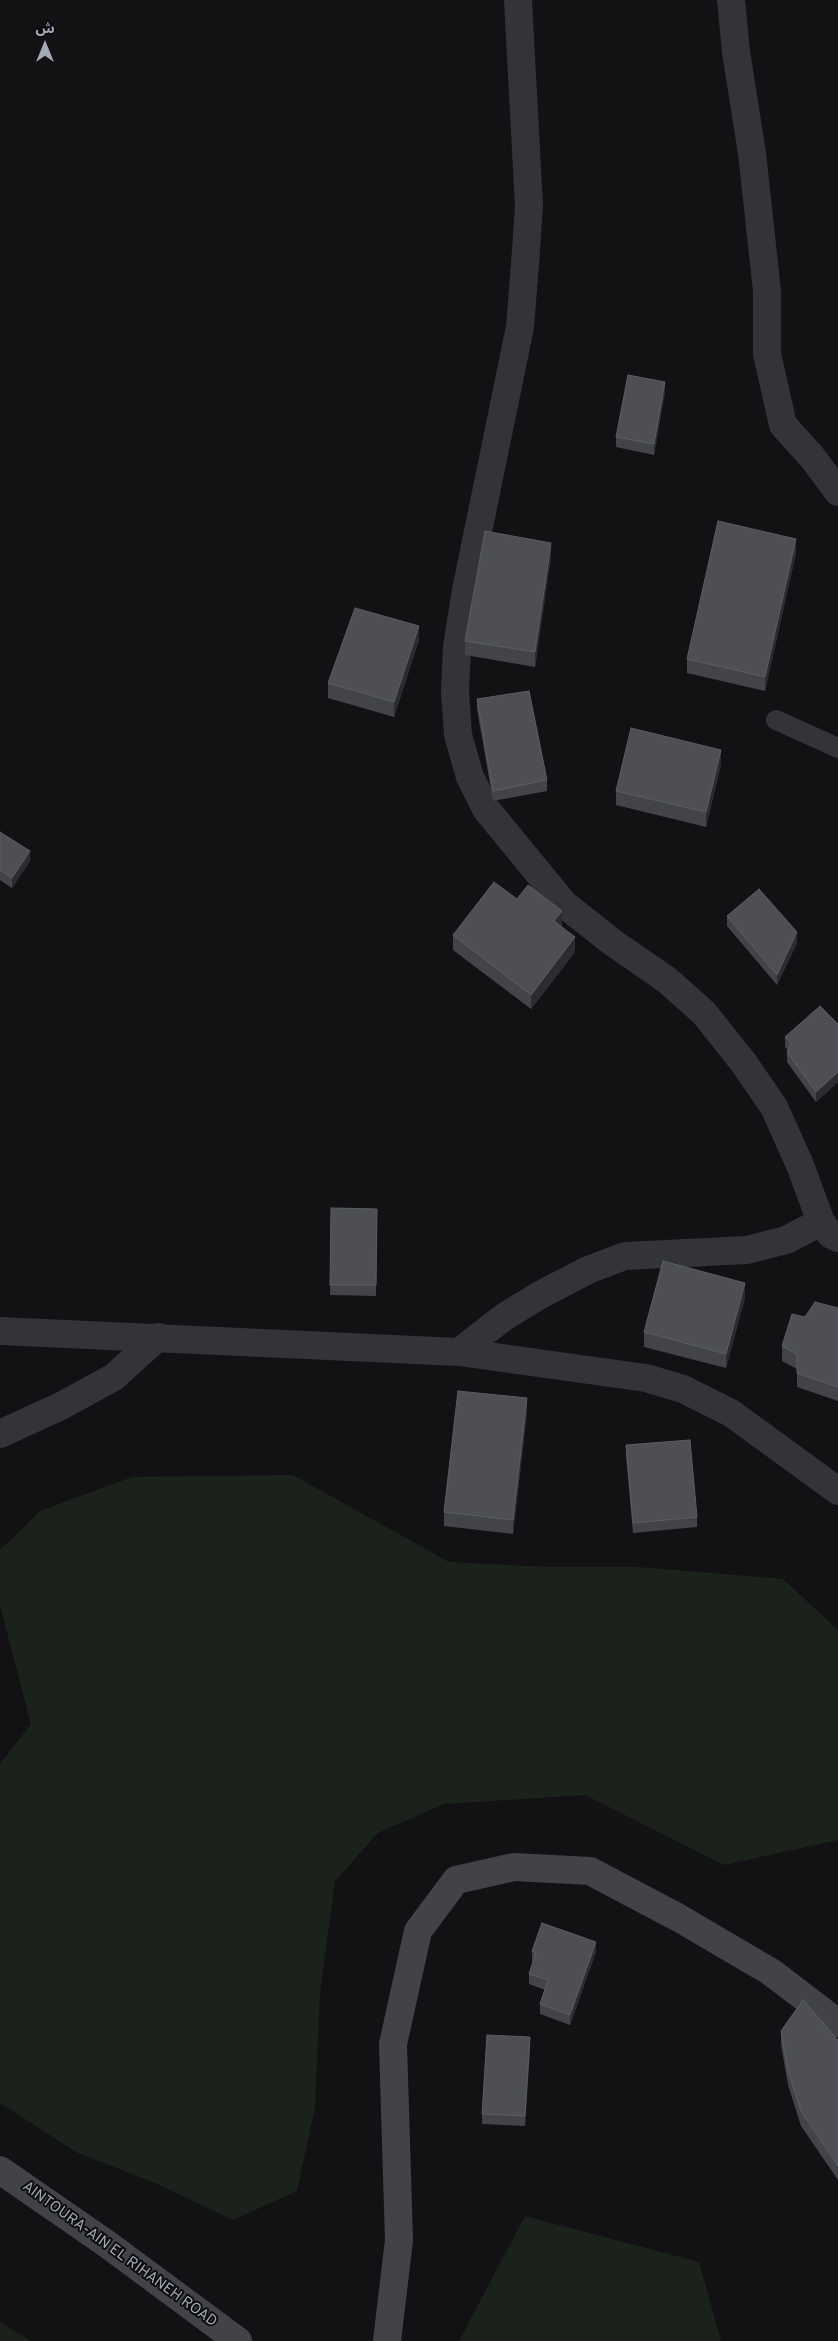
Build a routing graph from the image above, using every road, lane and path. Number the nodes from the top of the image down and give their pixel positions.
1 (518, 0) edge
2 (731, 0) edge
3 (838, 492) edge
4 (776, 720) dead end
5 (838, 748) edge
6 (829, 1230) edge
7 (0, 1331) edge
8 (158, 1337) junction
9 (459, 1352) junction
10 (0, 1434) edge
11 (838, 1491) edge
12 (838, 2022) edge
13 (0, 2170) edge
14 (238, 2341) edge
15 (387, 2341) edge

1 - 6 street
2 - 3 street
4 - 5 lane
6 - 9 street
7 - 8 street
8 - 9 street
8 - 10 street
9 - 11 street
12 - 15 main road
13 - 14 main road, AINTOURA-AIN EL RIHANEH ROAD

